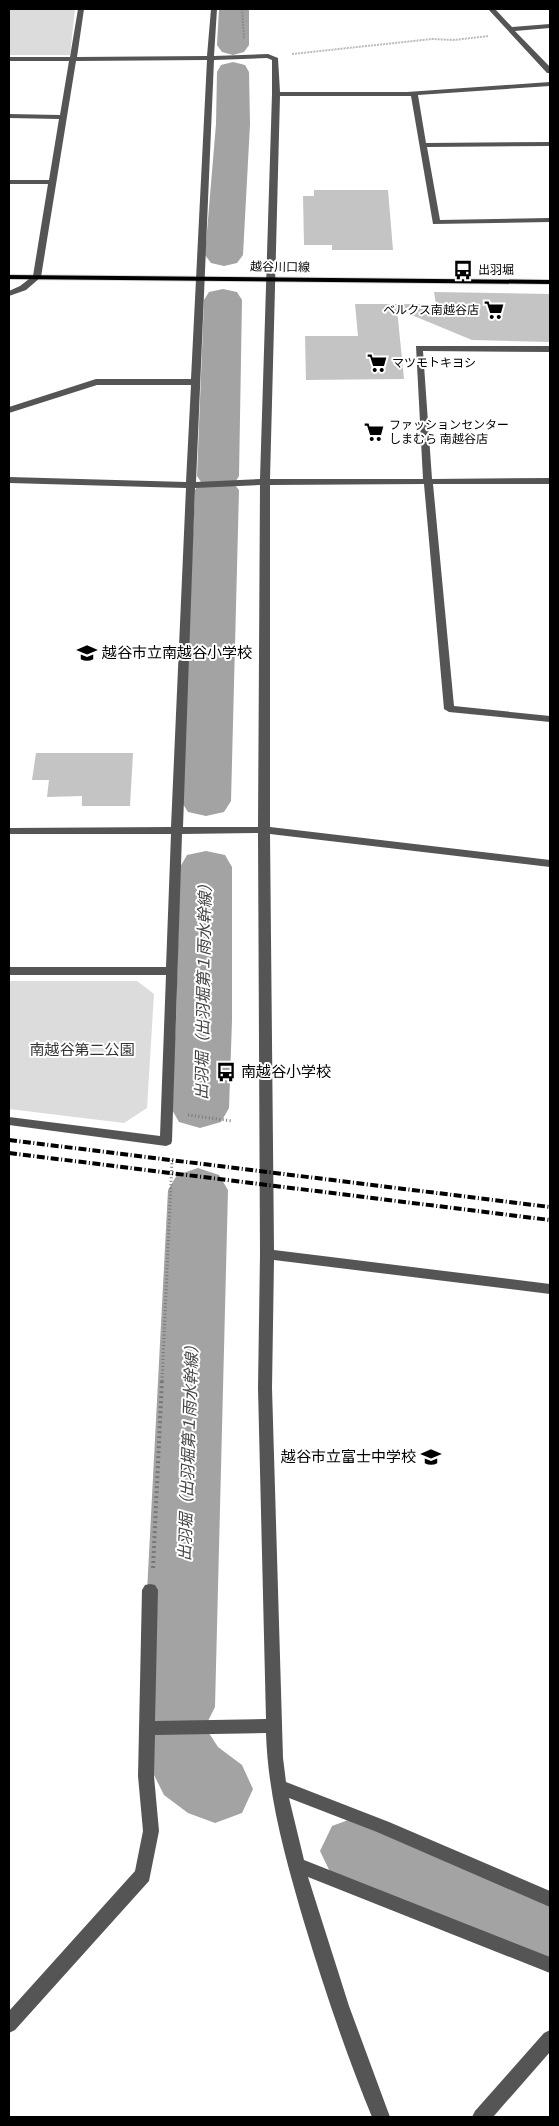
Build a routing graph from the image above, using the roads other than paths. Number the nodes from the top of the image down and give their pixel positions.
1 (81, 9) edge
2 (214, 9) edge
3 (491, 9) edge
4 (550, 26) edge
5 (513, 32) junction
6 (210, 58) junction
7 (9, 59) edge
8 (73, 59) junction
9 (550, 71) edge
10 (550, 84) edge
11 (276, 94) junction
12 (414, 94) junction
13 (9, 116) edge
14 (64, 117) junction
15 (550, 144) edge
16 (424, 145) junction
17 (9, 182) edge
18 (53, 182) junction
19 (550, 220) edge
20 (9, 277) edge
21 (37, 277) junction
22 (202, 279) junction
23 (270, 280) junction
24 (550, 282) edge
25 (9, 294) edge
26 (550, 349) edge
27 (195, 382) junction
28 (9, 410) edge
29 (9, 480) edge
30 (428, 481) junction
31 (550, 481) edge
32 (265, 482) junction
33 (190, 485) junction
34 (550, 719) edge
35 (9, 830) edge
36 (176, 830) junction
37 (264, 830) junction
38 (550, 863) edge
39 (172, 971) junction
40 (9, 972) edge
41 (9, 1122) edge
42 (267, 1254) junction
43 (550, 1289) edge
44 (150, 1590) road end
45 (273, 1726) junction
46 (146, 1728) junction
47 (280, 1793) junction
48 (294, 1860) junction
49 (550, 1899) edge
50 (550, 1965) edge
51 (9, 2024) edge
52 (550, 2039) edge
53 (381, 2117) edge
54 (481, 2117) edge

1 - 8 street
2 - 6 street
3 - 5 street
4 - 5 street
5 - 9 street
6 - 8 street
6 - 11 street
6 - 22 street
7 - 8 street
8 - 14 street
10 - 12 street
11 - 12 street
11 - 23 street
12 - 16 street
13 - 14 street
14 - 18 street
15 - 16 street
16 - 19 street
17 - 18 street
18 - 21 street
20 - 21 main road, 越谷川口線
21 - 22 main road, 越谷川口線
21 - 25 street
22 - 23 main road, 越谷川口線
22 - 27 street
23 - 24 main road, 越谷川口線
23 - 32 street
26 - 30 street
27 - 28 street
27 - 33 street
29 - 33 street
30 - 31 street
30 - 32 street
30 - 34 street
32 - 33 street
32 - 37 street
33 - 36 street
35 - 36 street
36 - 37 street
36 - 39 street
37 - 38 street
37 - 42 street
39 - 40 street
39 - 41 street
42 - 43 street
42 - 45 street
44 - 46 street
45 - 46 street
45 - 47 street
46 - 51 street
47 - 48 street
47 - 49 street
48 - 50 street
48 - 53 street
52 - 54 street

